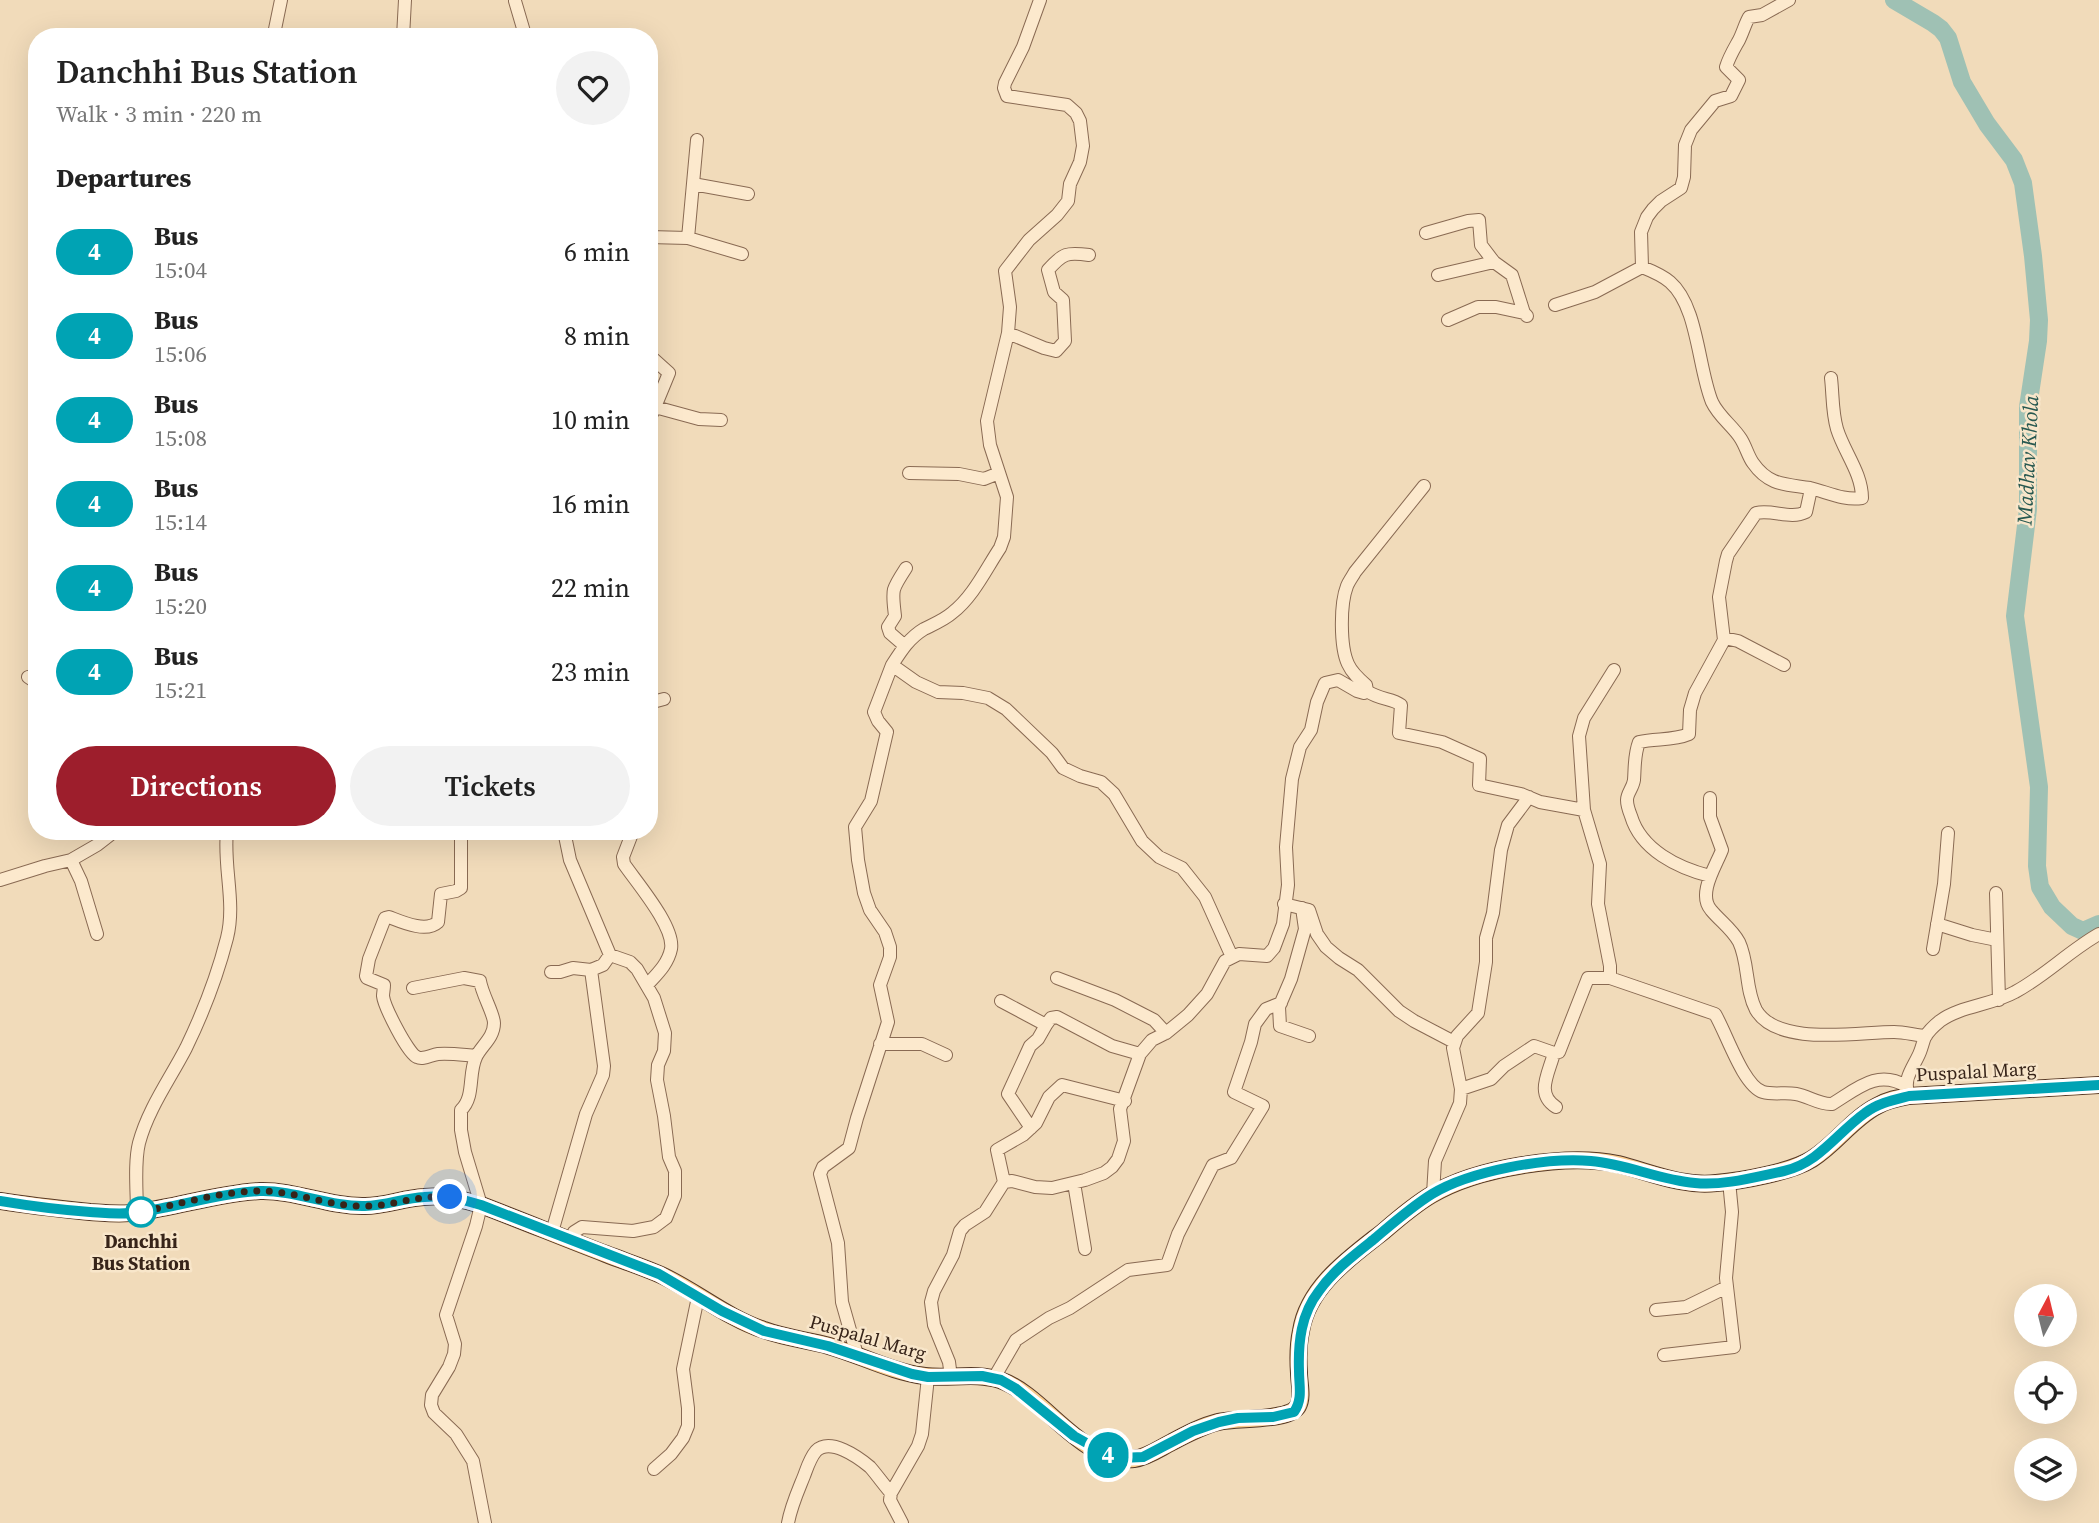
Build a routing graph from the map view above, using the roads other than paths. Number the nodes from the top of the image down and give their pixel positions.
1 (281, 0) edge
2 (405, 0) edge
3 (1040, 0) edge
4 (1789, 0) edge
5 (515, 1) edge
6 (275, 28) edge
7 (403, 28) edge
8 (523, 28) edge
9 (697, 140) dead end
10 (693, 184) junction
11 (748, 194) dead end
12 (1426, 233) dead end
13 (658, 237) edge
14 (688, 237) junction
15 (742, 254) dead end
16 (1089, 255) dead end
17 (1494, 262) junction
18 (1642, 267) junction
19 (1438, 275) dead end
20 (1555, 305) dead end
21 (1448, 320) dead end
22 (1008, 332) junction
23 (658, 363) edge
24 (1831, 378) dead end
25 (658, 394) edge
26 (658, 406) edge
27 (721, 420) dead end
28 (909, 473) dead end
29 (999, 473) junction
30 (1424, 486) dead end
31 (1811, 489) junction
32 (906, 568) dead end
33 (1724, 638) junction
34 (905, 646) junction
35 (1784, 665) dead end
36 (892, 666) junction
37 (1614, 670) dead end
38 (1367, 691) junction
39 (663, 699) dead end
40 (658, 701) edge
41 (1529, 797) junction
42 (1710, 798) dead end
43 (1584, 810) junction
44 (1948, 834) dead end
45 (103, 840) edge
46 (228, 840) edge
47 (461, 840) edge
48 (566, 840) edge
49 (630, 840) edge
50 (71, 860) junction
51 (1710, 876) junction
52 (0, 880) edge
53 (1997, 893) dead end
54 (1284, 904) junction
55 (1302, 908) junction
56 (1937, 924) junction
57 (97, 934) dead end
58 (2099, 934) edge
59 (1997, 940) junction
60 (1933, 949) dead end
61 (610, 954) junction
62 (1232, 957) junction
63 (591, 970) junction
64 (551, 972) dead end
65 (1057, 978) dead end
66 (1610, 978) junction
67 (647, 985) junction
68 (413, 988) dead end
69 (1999, 1000) junction
70 (1001, 1001) dead end
71 (1281, 1003) junction
72 (1046, 1025) junction
73 (1166, 1033) junction
74 (1309, 1036) dead end
75 (1926, 1036) junction
76 (1454, 1042) junction
77 (880, 1044) junction
78 (1554, 1053) junction
79 (1140, 1054) junction
80 (946, 1055) dead end
81 (476, 1056) junction
82 (2099, 1085) edge
83 (1461, 1088) junction
84 (1907, 1091) junction
85 (1125, 1101) junction
86 (1556, 1107) dead end
87 (1031, 1128) junction
88 (1729, 1181) junction
89 (1004, 1182) junction
90 (1074, 1184) junction
91 (1433, 1194) junction
92 (0, 1200) edge
93 (481, 1205) junction
94 (137, 1213) junction
95 (552, 1232) junction
96 (572, 1240) junction
97 (1084, 1249) dead end
98 (1727, 1287) junction
99 (698, 1297) junction
100 (1657, 1310) dead end
101 (857, 1355) junction
102 (1664, 1355) dead end
103 (928, 1377) junction
104 (951, 1377) junction
105 (993, 1378) junction
106 (654, 1469) dead end
107 (891, 1493) junction
108 (485, 1523) edge
109 (788, 1523) edge
110 (902, 1523) edge

1 - 6 street
2 - 7 street
3 - 22 street
4 - 18 street
5 - 8 street
9 - 10 street
10 - 11 street
10 - 14 street
12 - 17 street
13 - 14 street
14 - 15 street
16 - 22 street
17 - 19 street
17 - 21 street
18 - 20 street
18 - 31 street
22 - 29 street
23 - 25 street
24 - 31 street
26 - 27 street
28 - 29 street
29 - 34 street
30 - 38 street
31 - 33 street
32 - 34 street
33 - 35 street
33 - 51 street
34 - 36 street
36 - 62 street
36 - 77 street
37 - 43 street
38 - 41 street
38 - 54 street
39 - 40 street
41 - 43 street
41 - 76 street
42 - 51 street
43 - 66 street
44 - 56 street
45 - 50 street
46 - 94 street
47 - 81 street
48 - 61 street
49 - 67 street
50 - 52 street
50 - 57 street
51 - 75 street
53 - 59 street
54 - 55 street
54 - 62 street
55 - 71 street
55 - 76 street
56 - 59 street
56 - 60 street
58 - 69 street
59 - 69 street
61 - 63 street
61 - 67 street
62 - 73 street
63 - 64 street
63 - 95 street
65 - 73 street
66 - 78 street
66 - 84 street
67 - 96 street
68 - 81 street
69 - 75 street
70 - 72 street
71 - 74 street
71 - 105 street
72 - 79 street
72 - 87 street
73 - 79 street
75 - 84 street
76 - 83 street
77 - 80 street
77 - 101 street
78 - 83 street
78 - 86 street
79 - 85 street
81 - 93 street
82 - 84 main road, Puspalal Marg
83 - 91 street
84 - 88 main road, Puspalal Marg
85 - 87 street
85 - 90 street
87 - 89 street
88 - 91 main road, Puspalal Marg
88 - 98 street
89 - 90 street
89 - 104 street
90 - 97 street
91 - 105 main road, Puspalal Marg
92 - 94 main road, Puspalal Marg
93 - 94 main road, Puspalal Marg
93 - 95 main road, Puspalal Marg
93 - 108 street
95 - 96 main road, Puspalal Marg
96 - 99 main road, Puspalal Marg
98 - 100 street
98 - 102 street
99 - 101 main road, Puspalal Marg
99 - 106 street
101 - 103 main road, Puspalal Marg
103 - 104 main road, Puspalal Marg
103 - 107 street
104 - 105 main road, Puspalal Marg
107 - 109 street
107 - 110 street

